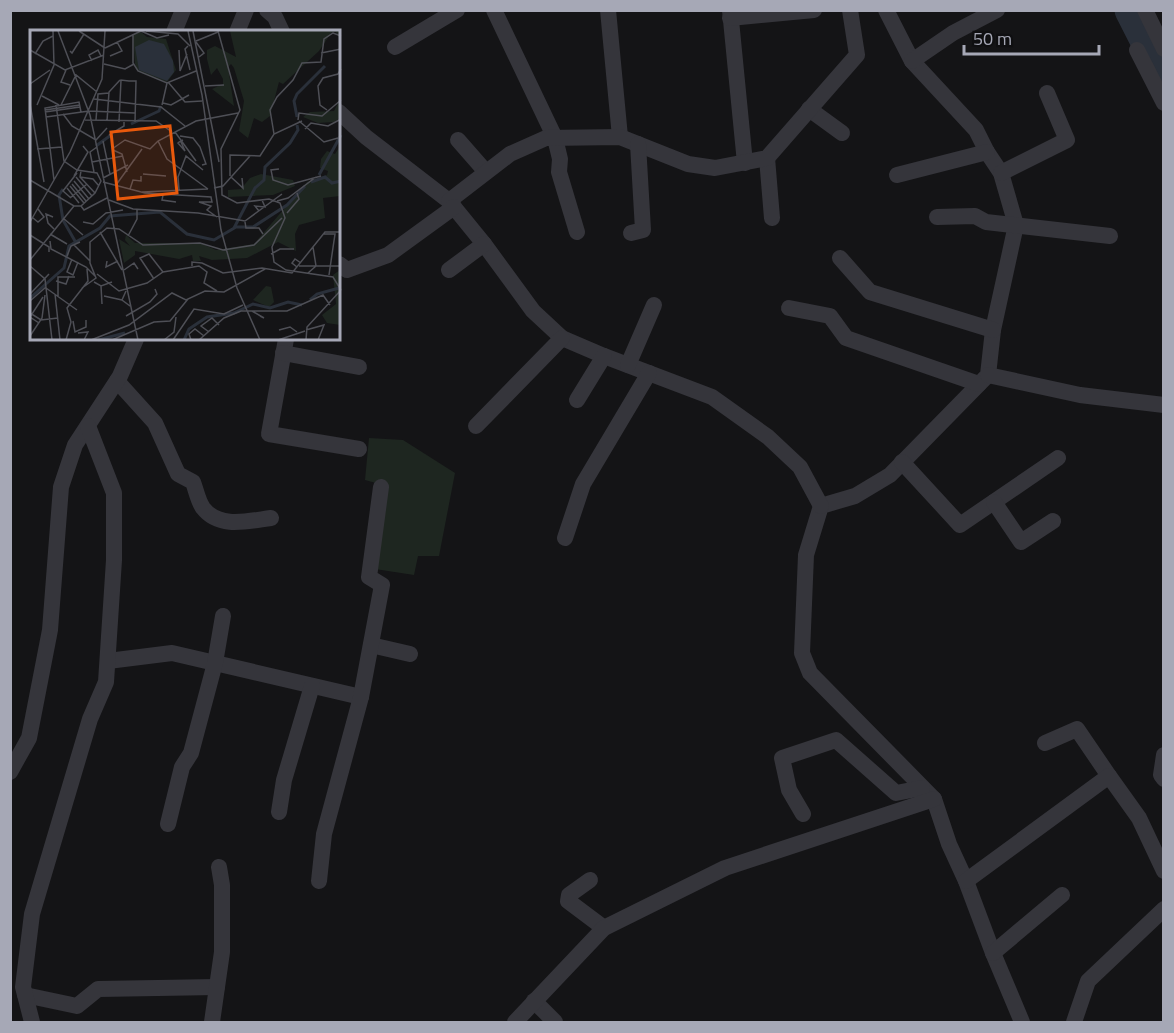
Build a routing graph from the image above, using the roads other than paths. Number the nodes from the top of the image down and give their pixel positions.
1 (183, 10) edge
2 (246, 10) edge
3 (267, 10) edge
4 (290, 10) edge
5 (457, 10) edge
6 (494, 10) edge
7 (608, 10) edge
8 (814, 10) edge
9 (850, 10) edge
10 (885, 10) edge
11 (997, 10) edge
12 (1145, 10) edge
13 (730, 14) edge
14 (158, 25) dead end
15 (171, 30) edge
16 (174, 30) edge
17 (238, 30) edge
18 (281, 30) edge
19 (395, 47) dead end
20 (1164, 49) edge
21 (1137, 50) dead end
22 (912, 61) junction
23 (1047, 93) dead end
24 (1164, 103) edge
25 (809, 109) junction
26 (340, 113) edge
27 (842, 133) dead end
28 (620, 137) junction
29 (555, 138) junction
30 (458, 141) dead end
31 (638, 144) junction
32 (987, 152) junction
33 (766, 158) junction
34 (745, 164) junction
35 (486, 172) junction
36 (1001, 173) junction
37 (897, 176) dead end
38 (452, 204) junction
39 (937, 217) dead end
40 (772, 218) dead end
41 (1016, 225) junction
42 (577, 232) dead end
43 (631, 233) dead end
44 (1110, 236) dead end
45 (484, 244) junction
46 (840, 258) dead end
47 (340, 265) edge
48 (449, 270) dead end
49 (654, 305) dead end
50 (789, 308) dead end
51 (993, 330) junction
52 (562, 338) junction
53 (136, 340) edge
54 (285, 346) edge
55 (604, 356) junction
56 (628, 365) junction
57 (359, 367) dead end
58 (649, 373) junction
59 (983, 379) junction
60 (117, 381) junction
61 (577, 400) dead end
62 (1164, 405) edge
63 (88, 426) junction
64 (476, 426) dead end
65 (359, 449) dead end
66 (1058, 458) dead end
67 (902, 462) junction
68 (381, 487) dead end
69 (994, 502) junction
70 (821, 506) junction
71 (270, 518) dead end
72 (1053, 521) dead end
73 (565, 538) dead end
74 (223, 616) dead end
75 (370, 645) junction
76 (410, 654) dead end
77 (108, 661) junction
78 (215, 663) junction
79 (312, 686) junction
80 (360, 697) junction
81 (1045, 743) dead end
82 (1164, 755) edge
83 (10, 772) edge
84 (1109, 776) junction
85 (1164, 779) edge
86 (928, 793) junction
87 (279, 812) dead end
88 (803, 814) dead end
89 (168, 824) dead end
90 (219, 867) dead end
91 (1164, 871) edge
92 (590, 880) dead end
93 (319, 881) dead end
94 (966, 881) junction
95 (1062, 895) dead end
96 (1164, 909) edge
97 (604, 928) junction
98 (993, 953) junction
99 (217, 987) junction
100 (20, 989) edge
101 (534, 1001) junction
102 (32, 1023) edge
103 (212, 1023) edge
104 (515, 1023) edge
105 (555, 1023) edge
106 (1022, 1023) edge
107 (1074, 1023) edge

1 - 16 street
2 - 17 street
3 - 18 street
4 - 18 street
5 - 19 street
6 - 29 street
7 - 28 street
8 - 13 street
9 - 25 street
10 - 22 street
11 - 22 street
12 - 20 street
13 - 34 street
14 - 15 street
21 - 24 street
22 - 32 street
23 - 36 street
25 - 27 street
25 - 33 street
26 - 38 street
28 - 29 street
28 - 31 street
29 - 35 street
29 - 42 street
30 - 35 street
31 - 34 street
31 - 43 street
32 - 36 street
32 - 37 street
33 - 34 street
33 - 40 street
35 - 38 street
36 - 41 street
38 - 45 street
38 - 47 street
39 - 41 street
41 - 44 street
41 - 51 street
45 - 48 street
45 - 52 street
46 - 51 street
49 - 56 street
50 - 59 street
51 - 59 street
52 - 55 street
52 - 64 street
53 - 60 street
54 - 57 street
54 - 65 street
55 - 56 street
55 - 61 street
56 - 58 street
58 - 70 street
58 - 73 street
59 - 62 street
59 - 67 street
60 - 63 street
60 - 71 street
63 - 77 street
63 - 83 street
66 - 69 street
67 - 69 street
67 - 70 street
68 - 75 street
69 - 72 street
70 - 86 street
74 - 78 street
75 - 76 street
75 - 80 street
77 - 78 street
77 - 100 street
78 - 79 street
78 - 89 street
79 - 80 street
79 - 87 street
80 - 93 street
81 - 84 street
82 - 85 street
84 - 91 street
84 - 94 street
86 - 88 street
86 - 94 street
86 - 97 street
90 - 99 street
92 - 97 street
94 - 98 street
95 - 98 street
96 - 107 street
97 - 101 street
98 - 106 street
99 - 100 street
99 - 103 street
100 - 102 street
101 - 104 street
101 - 105 street

